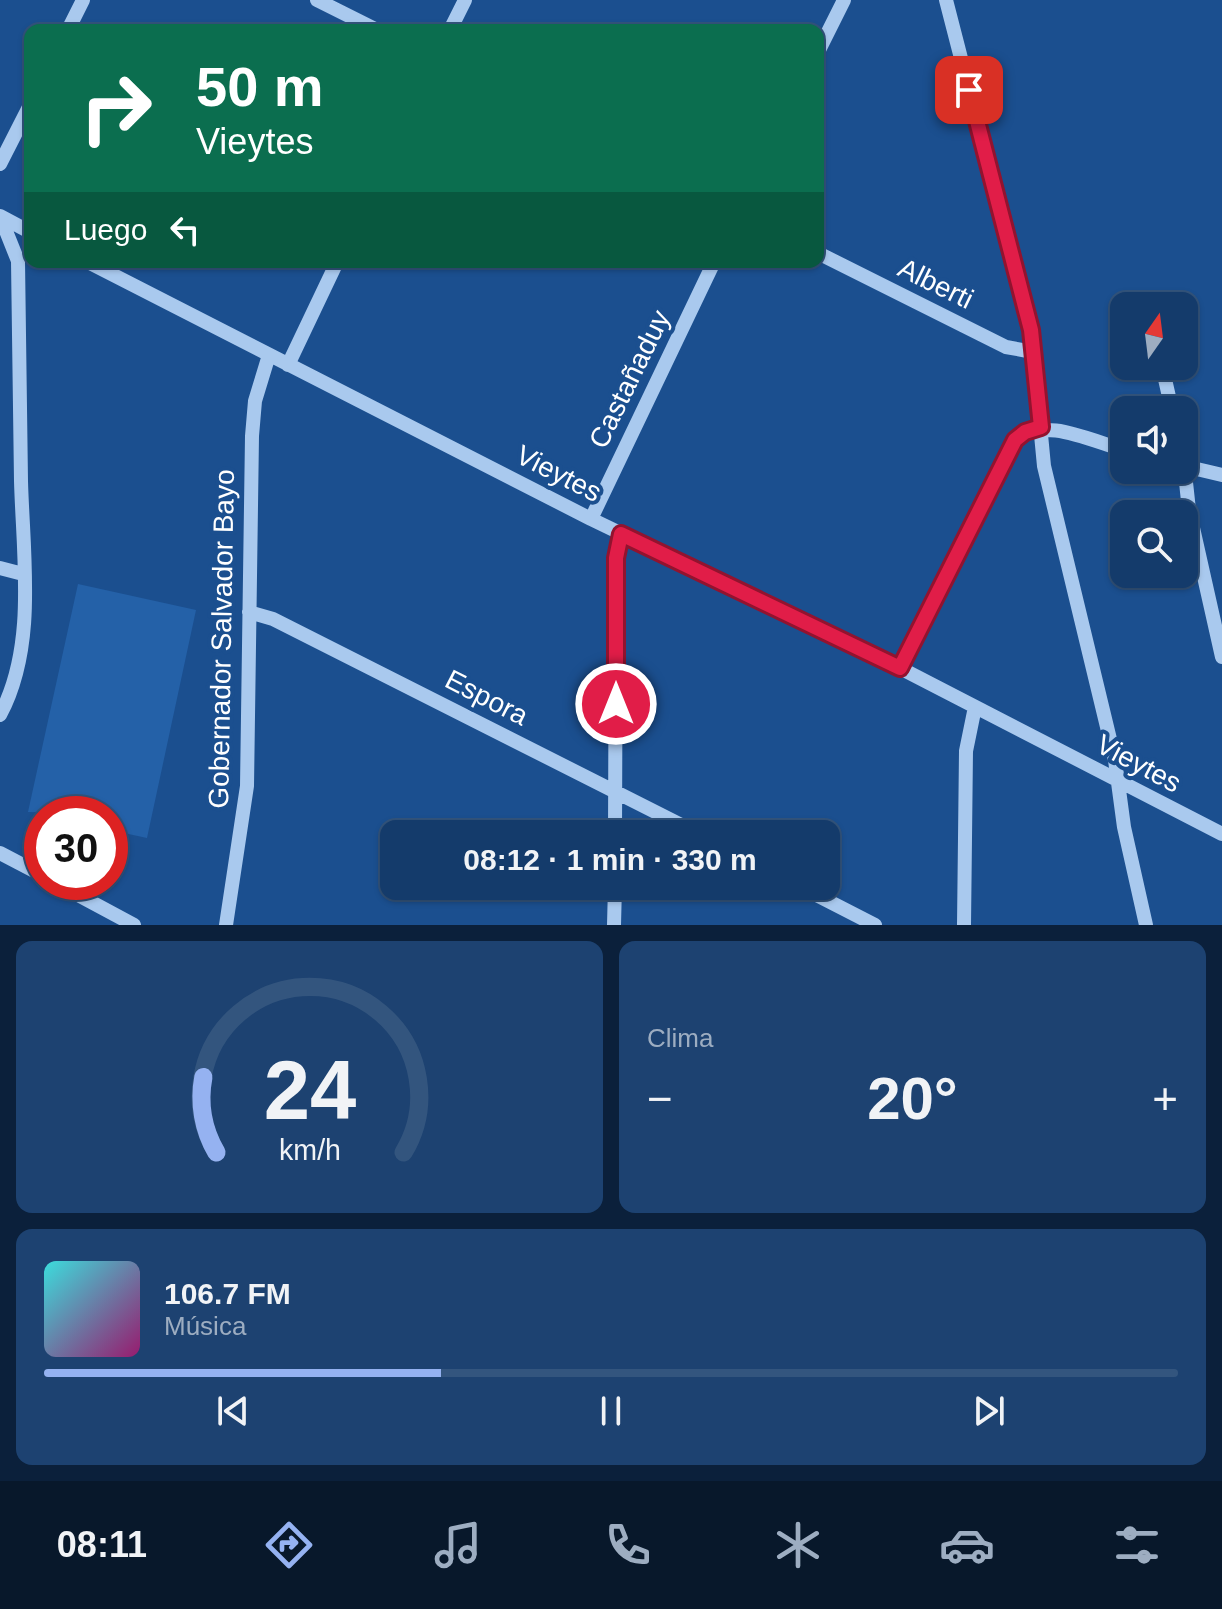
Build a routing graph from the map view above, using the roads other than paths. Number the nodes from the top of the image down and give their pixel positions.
1 (83, 0) edge
2 (317, 0) edge
3 (465, 0) edge
4 (844, 0) edge
5 (946, 0) edge
6 (71, 24) edge
7 (365, 24) edge
8 (453, 24) edge
9 (824, 40) edge
10 (24, 117) edge
11 (0, 164) edge
12 (0, 216) edge
13 (24, 229) edge
14 (824, 256) edge
15 (100, 268) edge
16 (334, 268) edge
17 (711, 268) edge
18 (1033, 352) junction
19 (269, 355) junction
20 (288, 365) junction
21 (1041, 427) junction
22 (1110, 446) edge
23 (1198, 469) edge
24 (1222, 475) edge
25 (1187, 484) edge
26 (591, 519) junction
27 (621, 534) junction
28 (0, 568) edge
29 (23, 574) junction
30 (249, 612) junction
31 (1222, 657) edge
32 (900, 668) junction
33 (975, 707) junction
34 (0, 715) edge
35 (1118, 780) junction
36 (616, 791) junction
37 (615, 820) edge
38 (672, 820) edge
39 (1222, 834) edge
40 (0, 853) edge
41 (24, 866) edge
42 (87, 900) edge
43 (615, 900) edge
44 (826, 900) edge
45 (134, 925) edge
46 (226, 925) edge
47 (614, 925) edge
48 (875, 925) edge
49 (964, 925) edge
50 (1146, 925) edge

1 - 6 street
2 - 7 street
3 - 8 street
4 - 9 street
5 - 18 street
10 - 11 street
12 - 13 street
12 - 29 street
14 - 18 street, Alberti
15 - 19 street, Vieytes
16 - 20 street
17 - 26 street, Castañaduy
18 - 21 street
19 - 20 street, Vieytes
19 - 30 street, Gobernador Salvador Bayo
20 - 26 street, Vieytes
21 - 22 street
21 - 32 street
21 - 35 street
23 - 24 street
25 - 31 street
26 - 27 street, Vieytes
27 - 32 street, Vieytes
27 - 36 street
28 - 29 street
29 - 34 street
30 - 36 street, Espora
30 - 46 street, Gobernador Salvador Bayo
32 - 33 street, Vieytes
33 - 35 street, Vieytes
33 - 49 street
35 - 39 street, Vieytes
35 - 50 street
36 - 37 street
36 - 38 street, Espora
40 - 41 street
42 - 45 street
43 - 47 street
44 - 48 street

